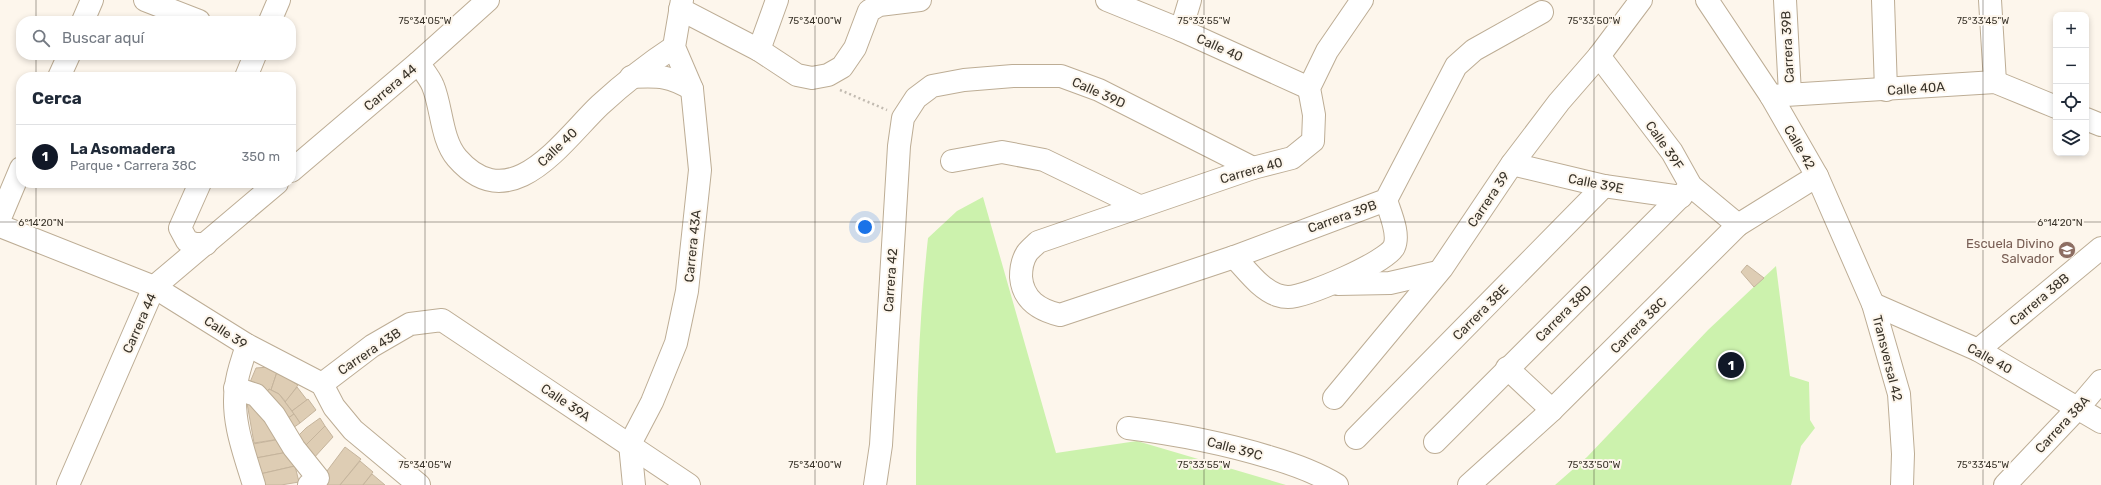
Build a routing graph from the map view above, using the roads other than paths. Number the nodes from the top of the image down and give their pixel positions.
1 (92, 0) edge
2 (145, 0) edge
3 (279, 0) edge
4 (488, 0) edge
5 (777, 0) edge
6 (920, 0) edge
7 (1107, 0) edge
8 (1190, 0) edge
9 (1362, 0) edge
10 (1642, 0) edge
11 (1707, 0) edge
12 (1785, 0) edge
13 (1884, 0) edge
14 (1990, 0) edge
15 (681, 5) edge
16 (1542, 12) dead end
17 (85, 16) edge
18 (187, 16) edge
19 (272, 16) edge
20 (1181, 30) junction
21 (674, 47) junction
22 (759, 50) junction
23 (1599, 56) junction
24 (67, 60) edge
25 (253, 60) edge
26 (418, 63) junction
27 (62, 72) edge
28 (248, 72) edge
29 (631, 77) junction
30 (1995, 82) junction
31 (932, 86) joint
32 (1309, 88) junction
33 (692, 89) junction
34 (1886, 90) junction
35 (1780, 95) junction
36 (2053, 106) edge
37 (2088, 120) edge
38 (2101, 125) edge
39 (952, 161) dead end
40 (1512, 164) junction
41 (296, 167) edge
42 (1253, 168) junction
43 (1816, 176) junction
44 (16, 180) edge
45 (1604, 186) junction
46 (198, 188) edge
47 (271, 188) edge
48 (1686, 191) junction
49 (1386, 200) junction
50 (1139, 206) junction
51 (0, 218) edge
52 (1738, 225) junction
53 (0, 226) edge
54 (206, 244) junction
55 (2101, 248) edge
56 (1234, 256) junction
57 (1438, 272) junction
58 (1335, 283) junction
59 (154, 287) junction
60 (1874, 304) junction
61 (1060, 315) joint
62 (442, 320) joint
63 (247, 345) junction
64 (1978, 350) junction
65 (1507, 368) junction
66 (2101, 381) edge
67 (322, 384) junction
68 (236, 388) junction
69 (1334, 398) dead end
70 (2078, 408) junction
71 (1552, 410) junction
72 (2101, 422) edge
73 (1128, 428) dead end
74 (1356, 438) dead end
75 (1434, 442) dead end
76 (630, 444) junction
77 (68, 485) edge
78 (254, 485) edge
79 (309, 485) edge
80 (419, 485) edge
81 (634, 485) edge
82 (689, 485) edge
83 (875, 485) edge
84 (1337, 485) edge
85 (1469, 485) edge
86 (1902, 485) edge
87 (2005, 485) edge

1 - 17 street
2 - 18 street
3 - 19 street
4 - 26 street, Carrera 44
5 - 22 street
6 - 22 street
7 - 20 street, Calle 40
8 - 20 street
9 - 32 street
10 - 23 street, Carrera 39
11 - 35 street, Calle 42
12 - 35 street, Carrera 39B
13 - 34 street
14 - 30 street
15 - 21 street
15 - 22 street
16 - 49 street, Carrera 39B
20 - 32 street, Calle 40
21 - 29 street, Calle 40
21 - 33 street, Carrera 43A
23 - 40 street, Carrera 39
23 - 48 street, Calle 39F
24 - 27 street
25 - 28 street
26 - 29 street, Calle 40
26 - 41 street, Carrera 44
29 - 33 street
30 - 34 street, Calle 40A
30 - 36 street, Calle 40A
31 - 42 street, Calle 39D
31 - 83 street, Carrera 42
32 - 42 street, Carrera 40
33 - 76 street, Carrera 43A
34 - 35 street, Calle 40A
35 - 43 street, Calle 42
37 - 38 street
39 - 50 street
40 - 45 street, Calle 39E
40 - 57 street, Carrera 39
42 - 50 street, Carrera 40
43 - 52 street, Carrera 38C
43 - 60 street, Calle 42
44 - 51 street
45 - 48 street, Calle 39E
45 - 74 street, Carrera 38E
46 - 54 street
47 - 54 street, Carrera 44
48 - 52 street, Calle 39F
48 - 65 street, Carrera 38D
49 - 56 street, Carrera 39B
49 - 58 street
50 - 61 street, Carrera 40
52 - 71 street, Carrera 38C
53 - 59 street, Calle 39
54 - 59 street, Carrera 44
55 - 64 street, Carrera 38B
56 - 58 street
56 - 61 street, Carrera 39B
57 - 58 street
57 - 69 street, Carrera 39
59 - 63 street, Calle 39
59 - 77 street, Carrera 44
60 - 64 street, Calle 40
60 - 86 street, Transversal 42
62 - 67 street, Carrera 43B
62 - 76 street, Calle 39A
63 - 67 street, Calle 39
63 - 68 street
64 - 70 street, Calle 40
65 - 71 street
65 - 75 street, Carrera 38D
66 - 70 street, Carrera 38A
67 - 80 street
68 - 78 street
68 - 79 street
70 - 72 street, Calle 40
70 - 87 street, Carrera 38A
71 - 85 street, Carrera 38C
73 - 84 street, Calle 39C
76 - 81 street
76 - 82 street, Calle 39A

